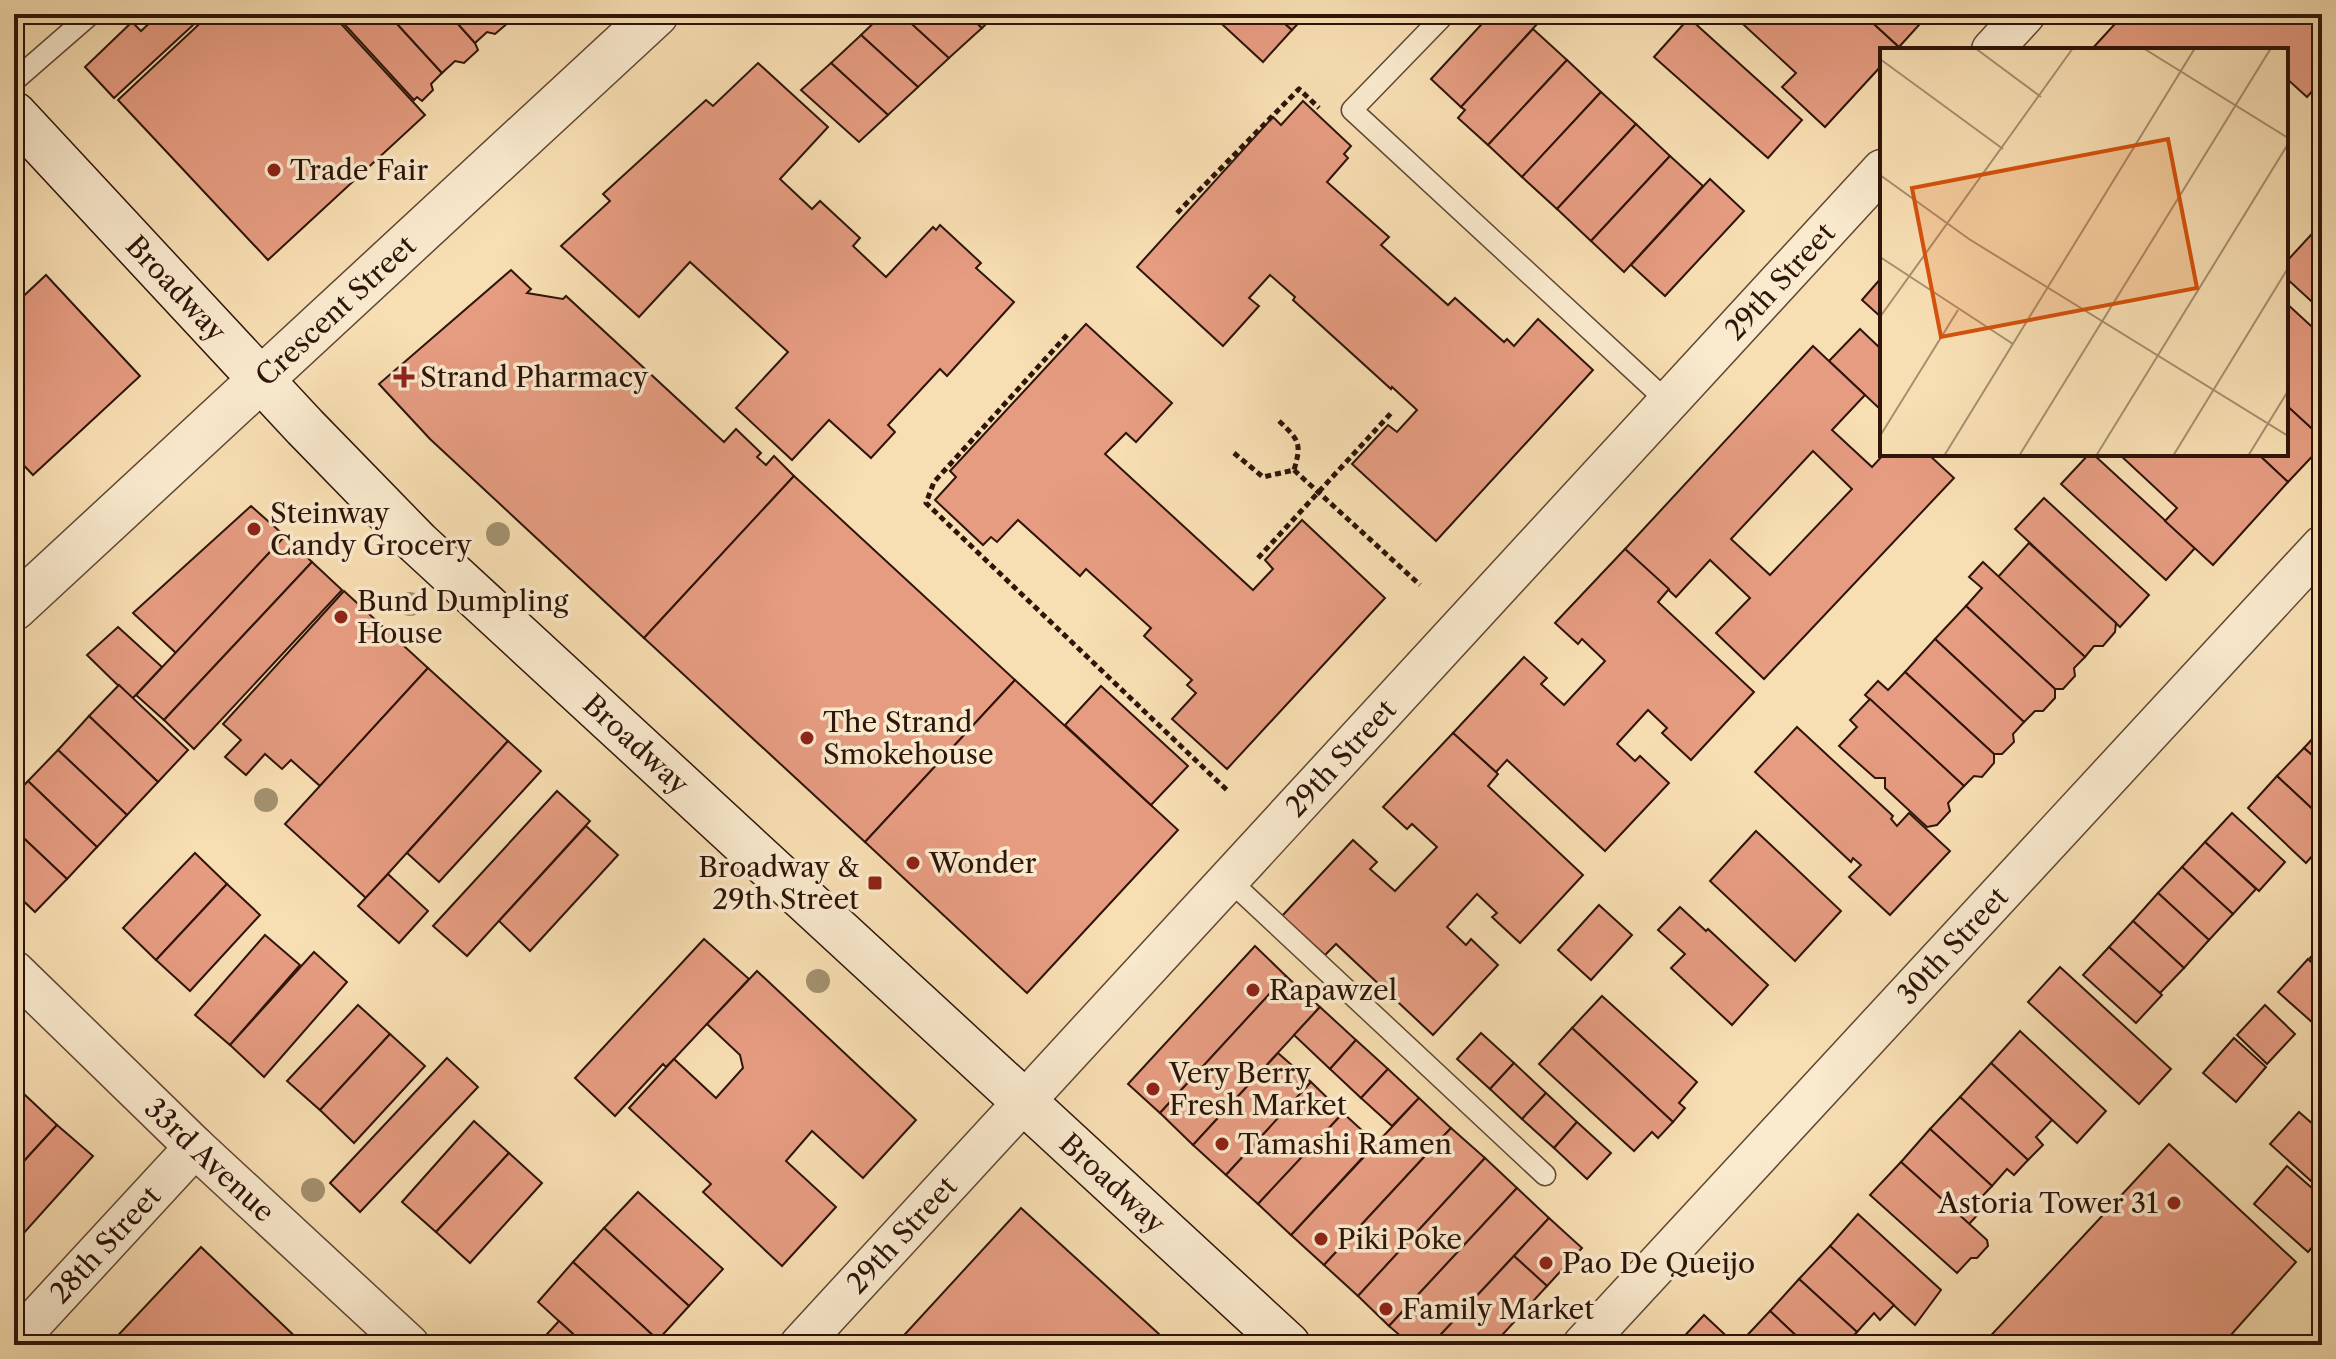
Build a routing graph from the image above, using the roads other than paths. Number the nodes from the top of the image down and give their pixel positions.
1 (91, 14) edge
2 (656, 14) edge
3 (1445, 14) edge
4 (2025, 14) edge
5 (1994, 48) edge
6 (14, 81) edge
7 (14, 114) edge
8 (1880, 172) edge
9 (261, 380) junction
10 (1668, 402) junction
11 (2322, 546) edge
12 (14, 608) edge
13 (1228, 879) junction
14 (14, 971) edge
15 (1023, 1101) junction
16 (195, 1147) junction
17 (1545, 1175) dead end
18 (14, 1343) edge
19 (409, 1345) edge
20 (800, 1345) edge
21 (1288, 1345) edge
22 (1583, 1345) edge

1 - 6 lane
2 - 9 main road, Crescent Street
3 - 10 lane
4 - 5 street
7 - 9 main road, Broadway
8 - 10 street, 29th Street
9 - 12 main road, Crescent Street
9 - 15 main road, Broadway
10 - 13 street, 29th Street
11 - 22 street, 30th Street
13 - 15 street, 29th Street
13 - 17 lane
14 - 16 street, 33rd Avenue
15 - 20 street, 29th Street
15 - 21 main road, Broadway
16 - 18 street, 28th Street
16 - 19 street, 33rd Avenue

